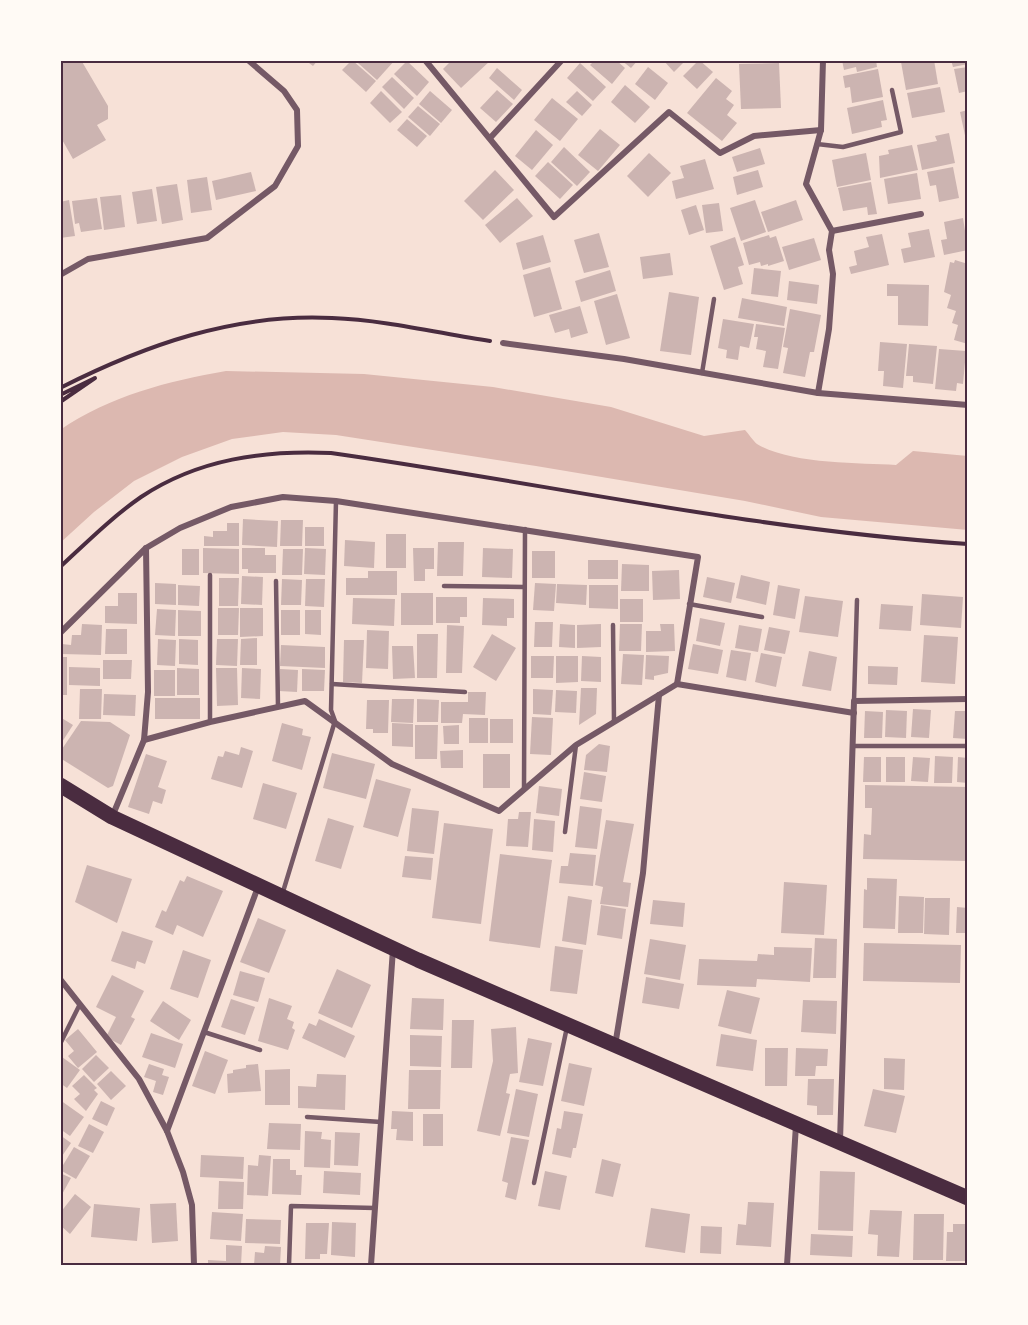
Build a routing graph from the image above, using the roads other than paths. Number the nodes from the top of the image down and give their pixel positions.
1 (248, 60) edge
2 (425, 60) edge
3 (562, 60) edge
4 (823, 60) edge
5 (892, 90) dead end
6 (821, 130) junction
7 (491, 137) junction
8 (817, 144) junction
9 (921, 214) dead end
10 (832, 231) junction
11 (60, 274) edge
12 (714, 299) dead end
13 (503, 343) road end
14 (702, 373) junction
15 (818, 393) junction
16 (968, 405) edge
17 (336, 501) junction
18 (525, 529) junction
19 (146, 548) junction
20 (210, 575) dead end
21 (276, 581) dead end
22 (444, 586) dead end
23 (524, 587) junction
24 (857, 600) dead end
25 (689, 604) junction
26 (762, 617) dead end
27 (613, 625) dead end
28 (60, 633) edge
29 (332, 684) junction
30 (677, 684) junction
31 (465, 692) dead end
32 (659, 695) junction
33 (968, 699) edge
34 (854, 700) junction
35 (278, 707) junction
36 (854, 713) junction
37 (335, 721) junction
38 (210, 722) junction
39 (614, 722) junction
40 (144, 740) junction
41 (576, 745) junction
42 (853, 746) junction
43 (968, 746) edge
44 (60, 785) edge
45 (524, 791) junction
46 (112, 817) junction
47 (565, 832) dead end
48 (258, 886) junction
49 (281, 897) junction
50 (393, 948) junction
51 (60, 979) edge
52 (79, 1006) junction
53 (567, 1025) junction
54 (204, 1032) junction
55 (60, 1044) edge
56 (615, 1046) junction
57 (261, 1050) dead end
58 (307, 1117) dead end
59 (381, 1122) junction
60 (796, 1123) junction
61 (166, 1131) junction
62 (840, 1142) junction
63 (534, 1183) dead end
64 (968, 1198) edge
65 (375, 1208) junction
66 (194, 1265) edge
67 (289, 1265) edge
68 (371, 1265) edge
69 (788, 1265) edge

1 - 11 street
2 - 7 street
3 - 7 street
4 - 6 street
5 - 8 lane
6 - 7 street
6 - 8 street
8 - 10 street
9 - 10 street
10 - 15 street
12 - 14 lane
13 - 14 street
14 - 15 street
15 - 16 street
17 - 18 street
17 - 19 street
17 - 29 lane
18 - 23 lane
18 - 25 street
19 - 28 street
19 - 40 street
20 - 38 lane
21 - 35 lane
22 - 23 lane
23 - 45 lane
24 - 34 lane
25 - 26 lane
25 - 30 street
27 - 39 lane
29 - 31 lane
29 - 37 lane
30 - 32 street
30 - 36 street
32 - 39 street
32 - 56 street
33 - 34 street
34 - 36 street
35 - 37 street
35 - 38 street
36 - 42 street
37 - 45 street
37 - 49 lane
38 - 40 street
39 - 41 street
40 - 46 street
41 - 45 street
41 - 47 lane
42 - 43 lane
42 - 62 street
44 - 46 main road
46 - 48 main road
48 - 49 main road
48 - 54 street
49 - 50 main road
50 - 53 main road
50 - 59 street
51 - 52 street
52 - 55 lane
52 - 61 street
53 - 56 main road
53 - 63 lane
54 - 57 lane
54 - 61 street
56 - 60 main road
58 - 59 lane
59 - 65 street
60 - 62 main road
60 - 69 street
61 - 66 street
62 - 64 main road
65 - 67 lane
65 - 68 street

